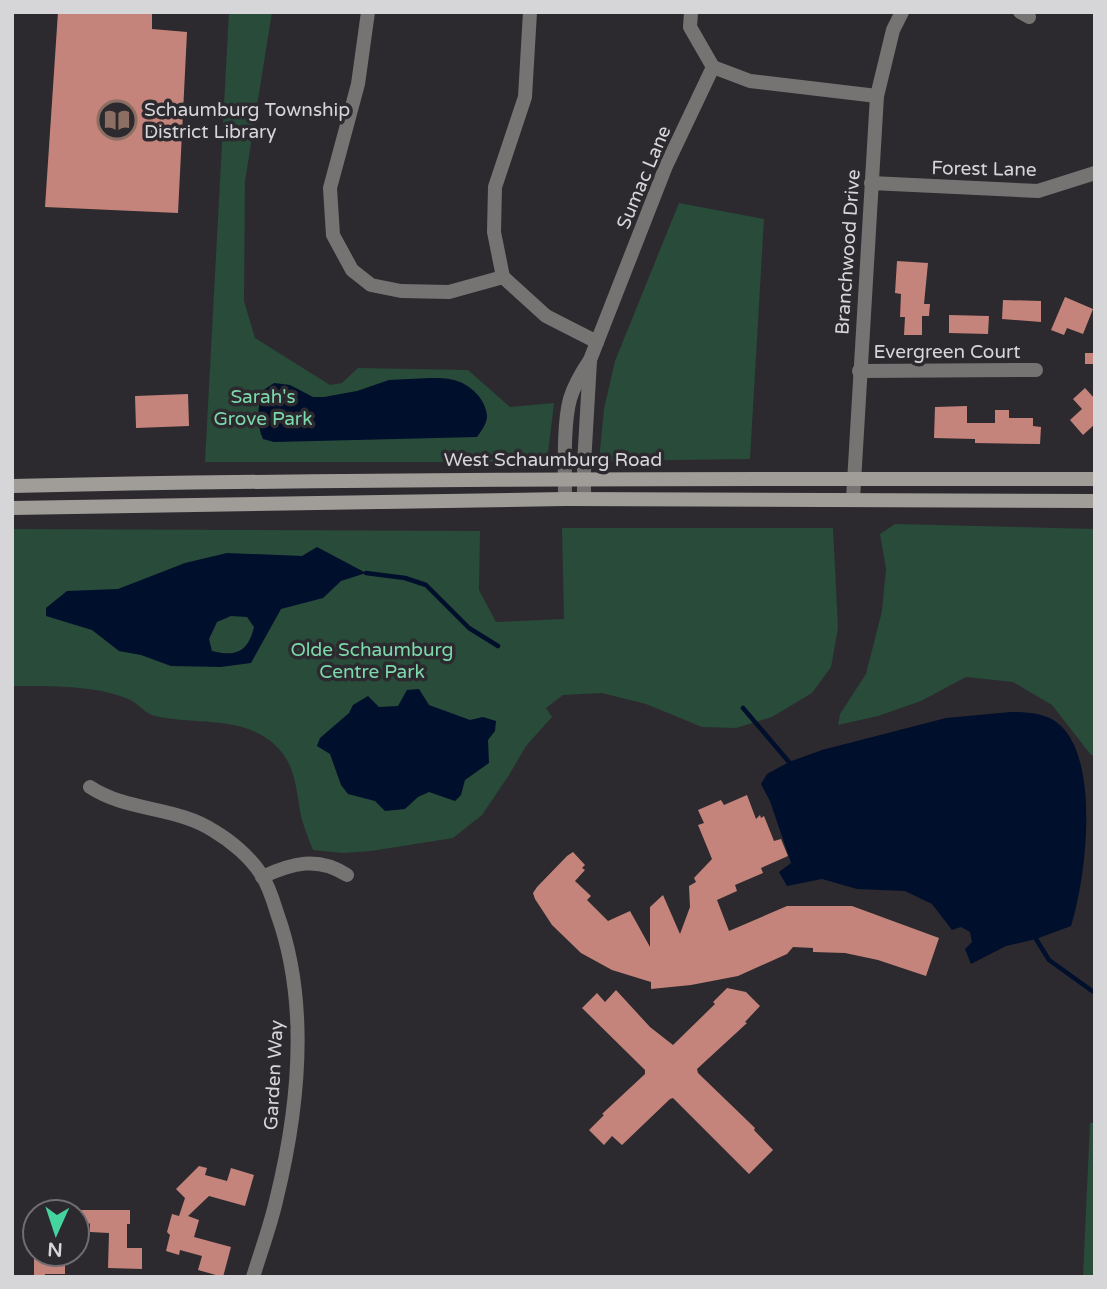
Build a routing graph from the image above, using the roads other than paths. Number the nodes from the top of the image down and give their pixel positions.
1 (368, 12) edge
2 (530, 12) edge
3 (691, 12) edge
4 (902, 12) edge
5 (713, 67) junction
6 (877, 96) junction
7 (1095, 173) edge
8 (871, 183) junction
9 (503, 277) junction
10 (597, 342) junction
11 (590, 360) junction
12 (1036, 370) dead end
13 (859, 371) junction
14 (565, 478) junction
15 (584, 478) junction
16 (855, 479) junction
17 (1095, 479) edge
18 (12, 486) edge
19 (584, 498) junction
20 (565, 499) junction
21 (853, 499) junction
22 (1095, 501) edge
23 (12, 508) edge
24 (90, 787) dead end
25 (347, 875) dead end
26 (262, 877) junction
27 (253, 1277) edge

1 - 9 street
2 - 9 street
3 - 5 street
4 - 6 street, Branchwood Drive
5 - 6 street
5 - 10 street, Sumac Lane
6 - 8 street, Branchwood Drive
7 - 8 street, Forest Lane
8 - 13 street, Branchwood Drive
9 - 10 street
10 - 11 street, Sumac Lane
11 - 14 street, Sumac Lane
11 - 15 street, Sumac Lane
12 - 13 street, Evergreen Court
13 - 16 street, Branchwood Drive
14 - 15 main road, West Schaumburg Road
14 - 18 main road, West Schaumburg Road
14 - 20 street, Sumac Lane
15 - 16 main road, West Schaumburg Road
15 - 19 street, Sumac Lane
16 - 17 main road, West Schaumburg Road
16 - 21 street, Branchwood Drive
19 - 20 main road, West Schaumburg Road
19 - 21 main road, West Schaumburg Road
20 - 23 main road, West Schaumburg Road
21 - 22 main road, West Schaumburg Road
24 - 26 street, Garden Way
25 - 26 street
26 - 27 street, Garden Way

